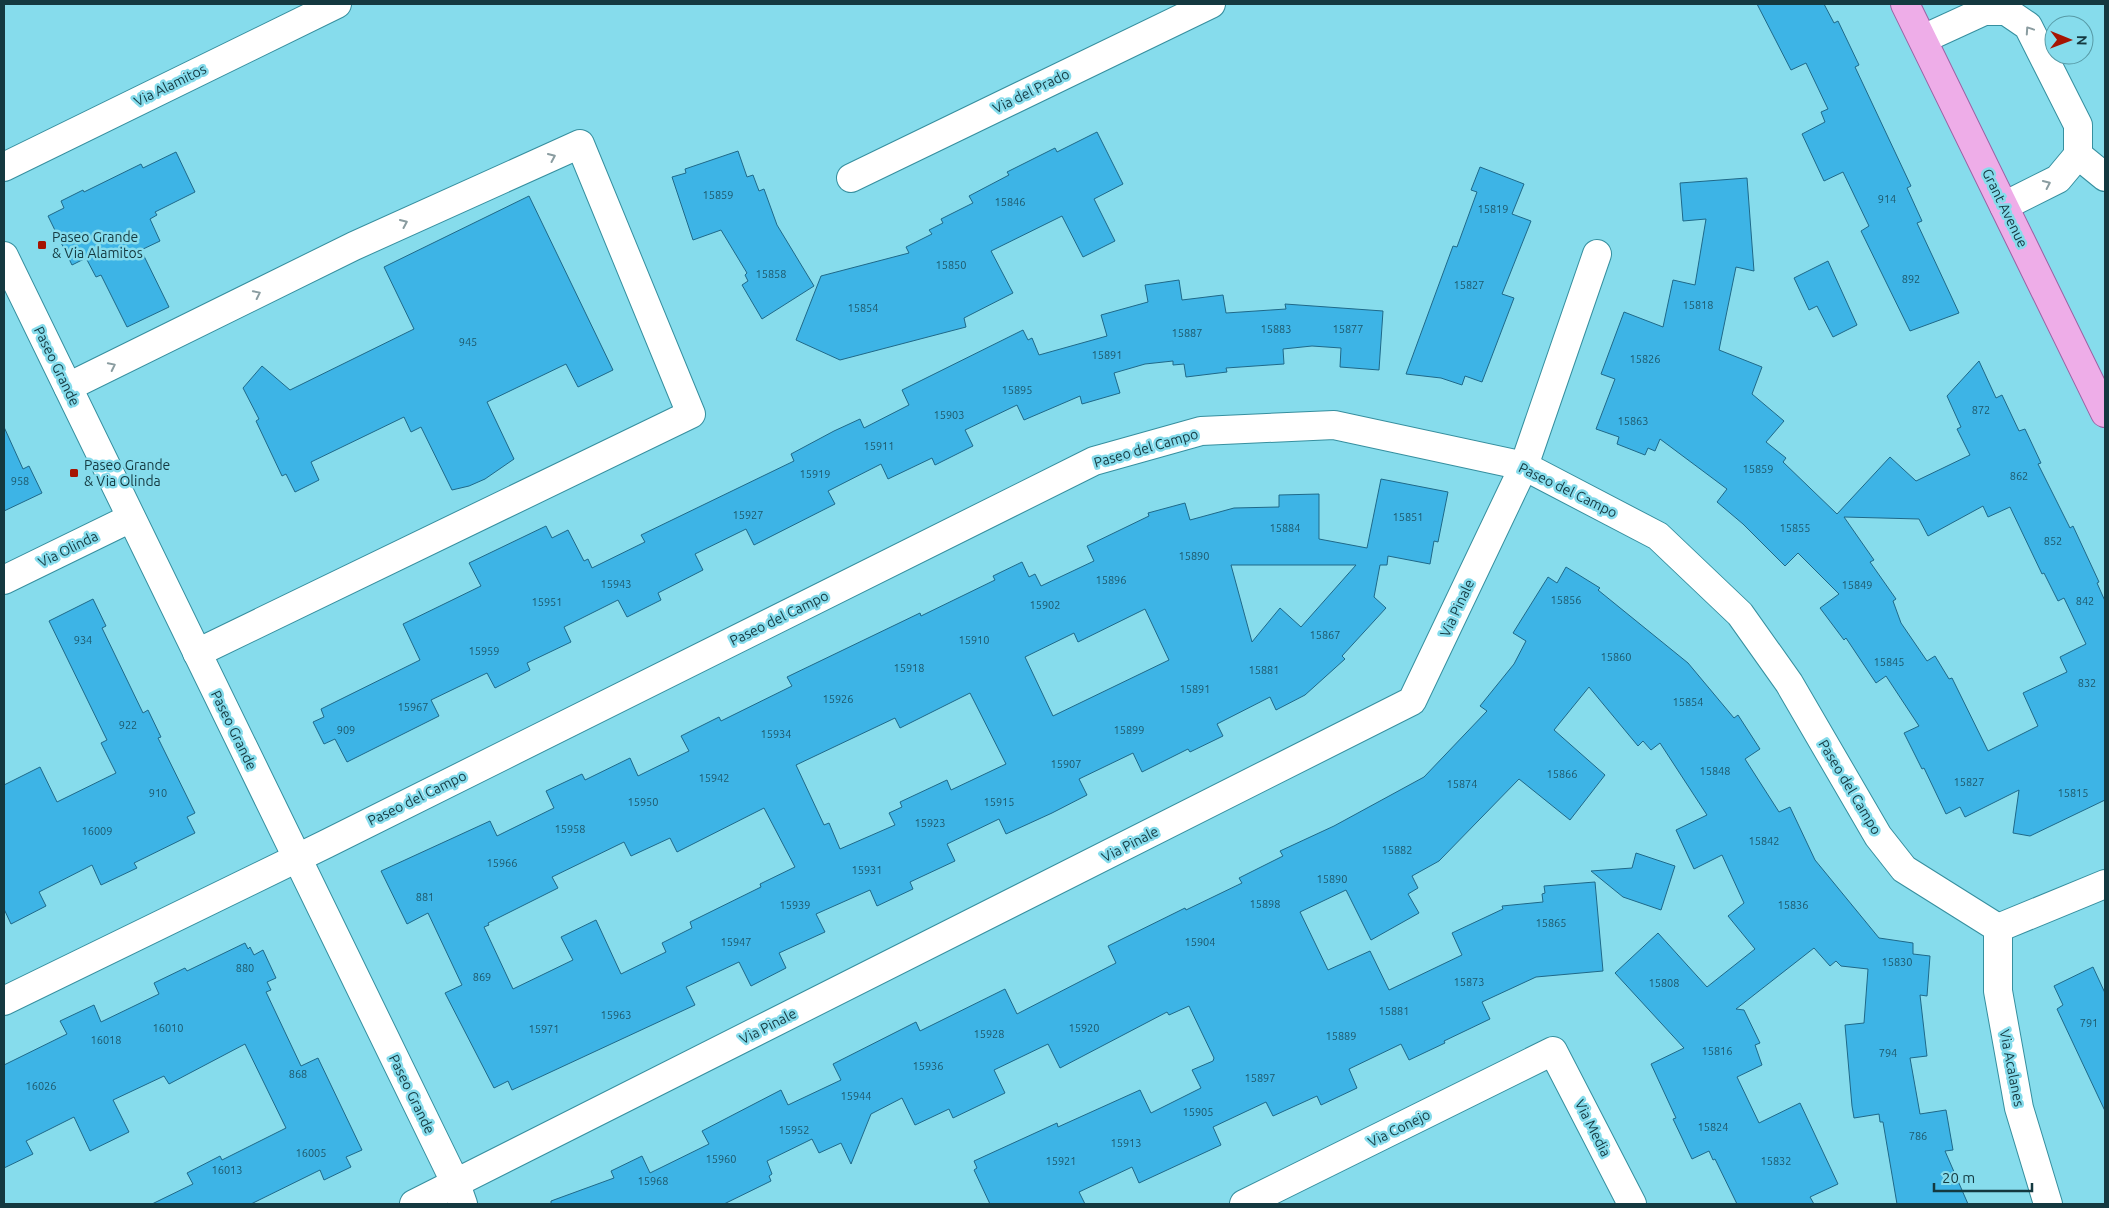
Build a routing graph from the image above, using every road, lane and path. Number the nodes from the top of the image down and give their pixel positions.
1 (336, 4) edge
2 (1210, 4) edge
3 (1905, 4) edge
4 (1923, 39) junction
5 (2078, 155) junction
6 (4, 167) edge
7 (2105, 177) edge
8 (851, 178) dead end
9 (2004, 206) junction
10 (1597, 254) dead end
11 (4, 256) edge
12 (2097, 376) edge
13 (68, 387) junction
14 (2105, 413) edge
15 (1524, 466) junction
16 (131, 518) junction
17 (4, 580) edge
18 (197, 653) junction
19 (297, 858) junction
20 (2105, 884) edge
21 (1998, 928) junction
22 (4, 1001) edge
23 (1553, 1051) joint
24 (459, 1194) edge
25 (414, 1204) edge
26 (1244, 1204) edge
27 (1632, 1204) edge
28 (2048, 1204) edge

1 - 6 street, Via Alamitos
2 - 8 street, Via del Prado
3 - 4 main road, Grant Avenue
5 -> 4 street
4 - 9 main road, Grant Avenue
5 - 7 street
9 -> 5 street
9 - 12 main road, Grant Avenue
10 - 15 street, Via Pinale
11 - 13 street, Paseo Grande
12 - 14 main road, Grant Avenue
13 - 16 street, Paseo Grande
13 -> 18 street
15 - 19 street, Paseo del Campo
15 - 21 street, Paseo del Campo
15 - 24 street, Via Pinale
16 - 17 street, Via Olinda
16 - 18 street, Paseo Grande
18 - 19 street, Paseo Grande
19 - 22 street, Paseo del Campo
19 - 24 street, Paseo Grande
20 - 21 street
21 - 28 street, Via Acalanes
23 - 26 street, Via Conejo
23 - 27 street, Via Media
24 - 25 street, Via Pinale

